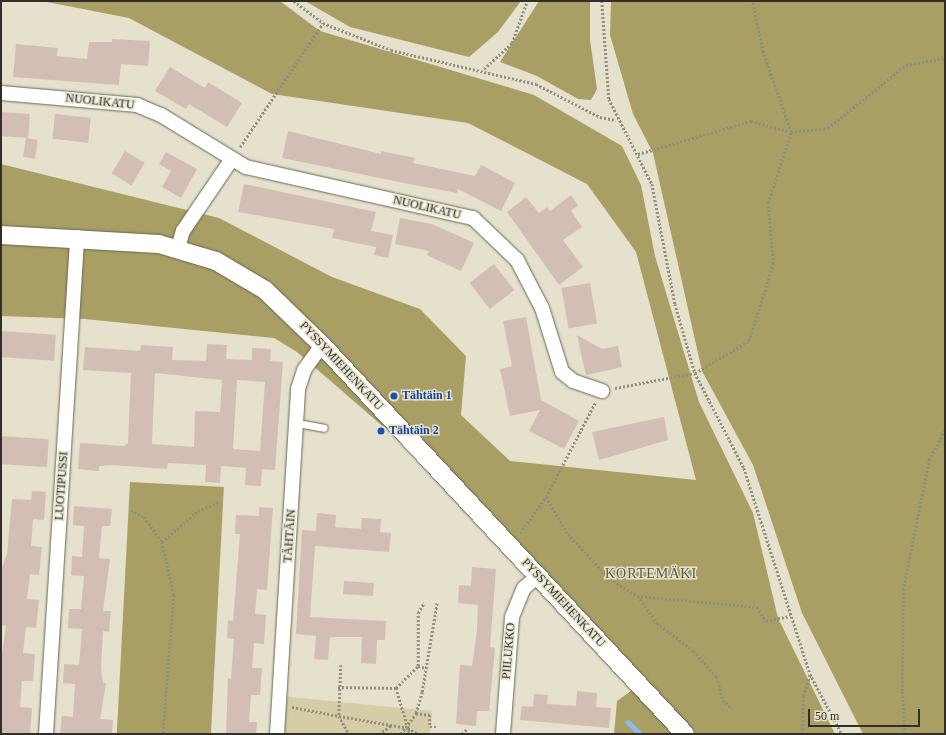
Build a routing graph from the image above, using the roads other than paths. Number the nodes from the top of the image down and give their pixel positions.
1 (1, 93) edge
2 (232, 159) junction
3 (1, 235) edge
4 (77, 237) junction
5 (178, 248) junction
6 (322, 345) junction
7 (602, 391) road end
8 (296, 423) junction
9 (324, 428) dead end
10 (538, 576) junction
11 (46, 734) edge
12 (278, 734) edge
13 (503, 734) edge
14 (685, 734) edge

1 - 2 street, NUOLIKATU
2 - 5 street
2 - 7 street, NUOLIKATU
3 - 4 street, PYSSYMIEHENKATU
4 - 5 street, PYSSYMIEHENKATU
4 - 11 street, LUOTIPUSSI
5 - 6 street, PYSSYMIEHENKATU
6 - 8 street, TÄHTÄIN
6 - 10 street, PYSSYMIEHENKATU
8 - 9 lane
8 - 12 street, TÄHTÄIN
10 - 13 street, PIILUKKO
10 - 14 street, PYSSYMIEHENKATU

